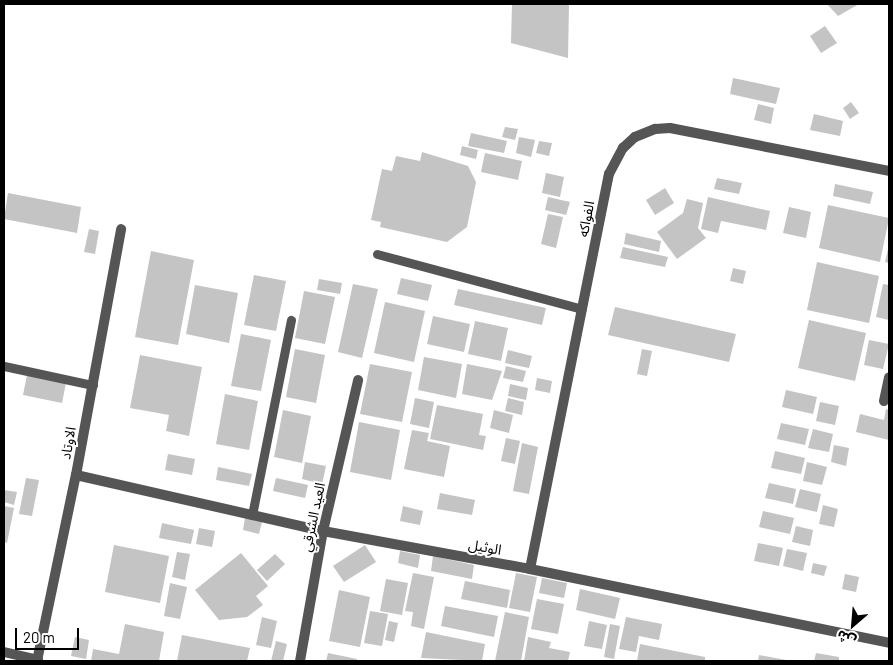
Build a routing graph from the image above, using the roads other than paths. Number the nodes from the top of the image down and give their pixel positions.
1 (889, 171) edge
2 (121, 229) dead end
3 (377, 254) dead end
4 (582, 309) junction
5 (291, 320) dead end
6 (4, 366) edge
7 (889, 378) edge
8 (358, 380) dead end
9 (93, 385) junction
10 (884, 401) dead end
11 (76, 475) junction
12 (252, 515) junction
13 (324, 531) junction
14 (530, 569) junction
15 (889, 643) edge
16 (4, 652) edge
17 (38, 661) edge
18 (300, 661) edge

1 - 4 street, الفواكه
2 - 9 street, الاوتاد
3 - 4 lane
4 - 14 street, الفواكه
5 - 12 lane
6 - 9 lane
7 - 10 street
8 - 13 street, العيد الشرقي
9 - 11 street, الاوتاد
11 - 12 street, الوثيل
11 - 17 street, الاوتاد
12 - 13 street, الوثيل
13 - 14 street, الوثيل
13 - 18 street, العيد الشرقي
14 - 15 street, الوثيل
16 - 17 street

